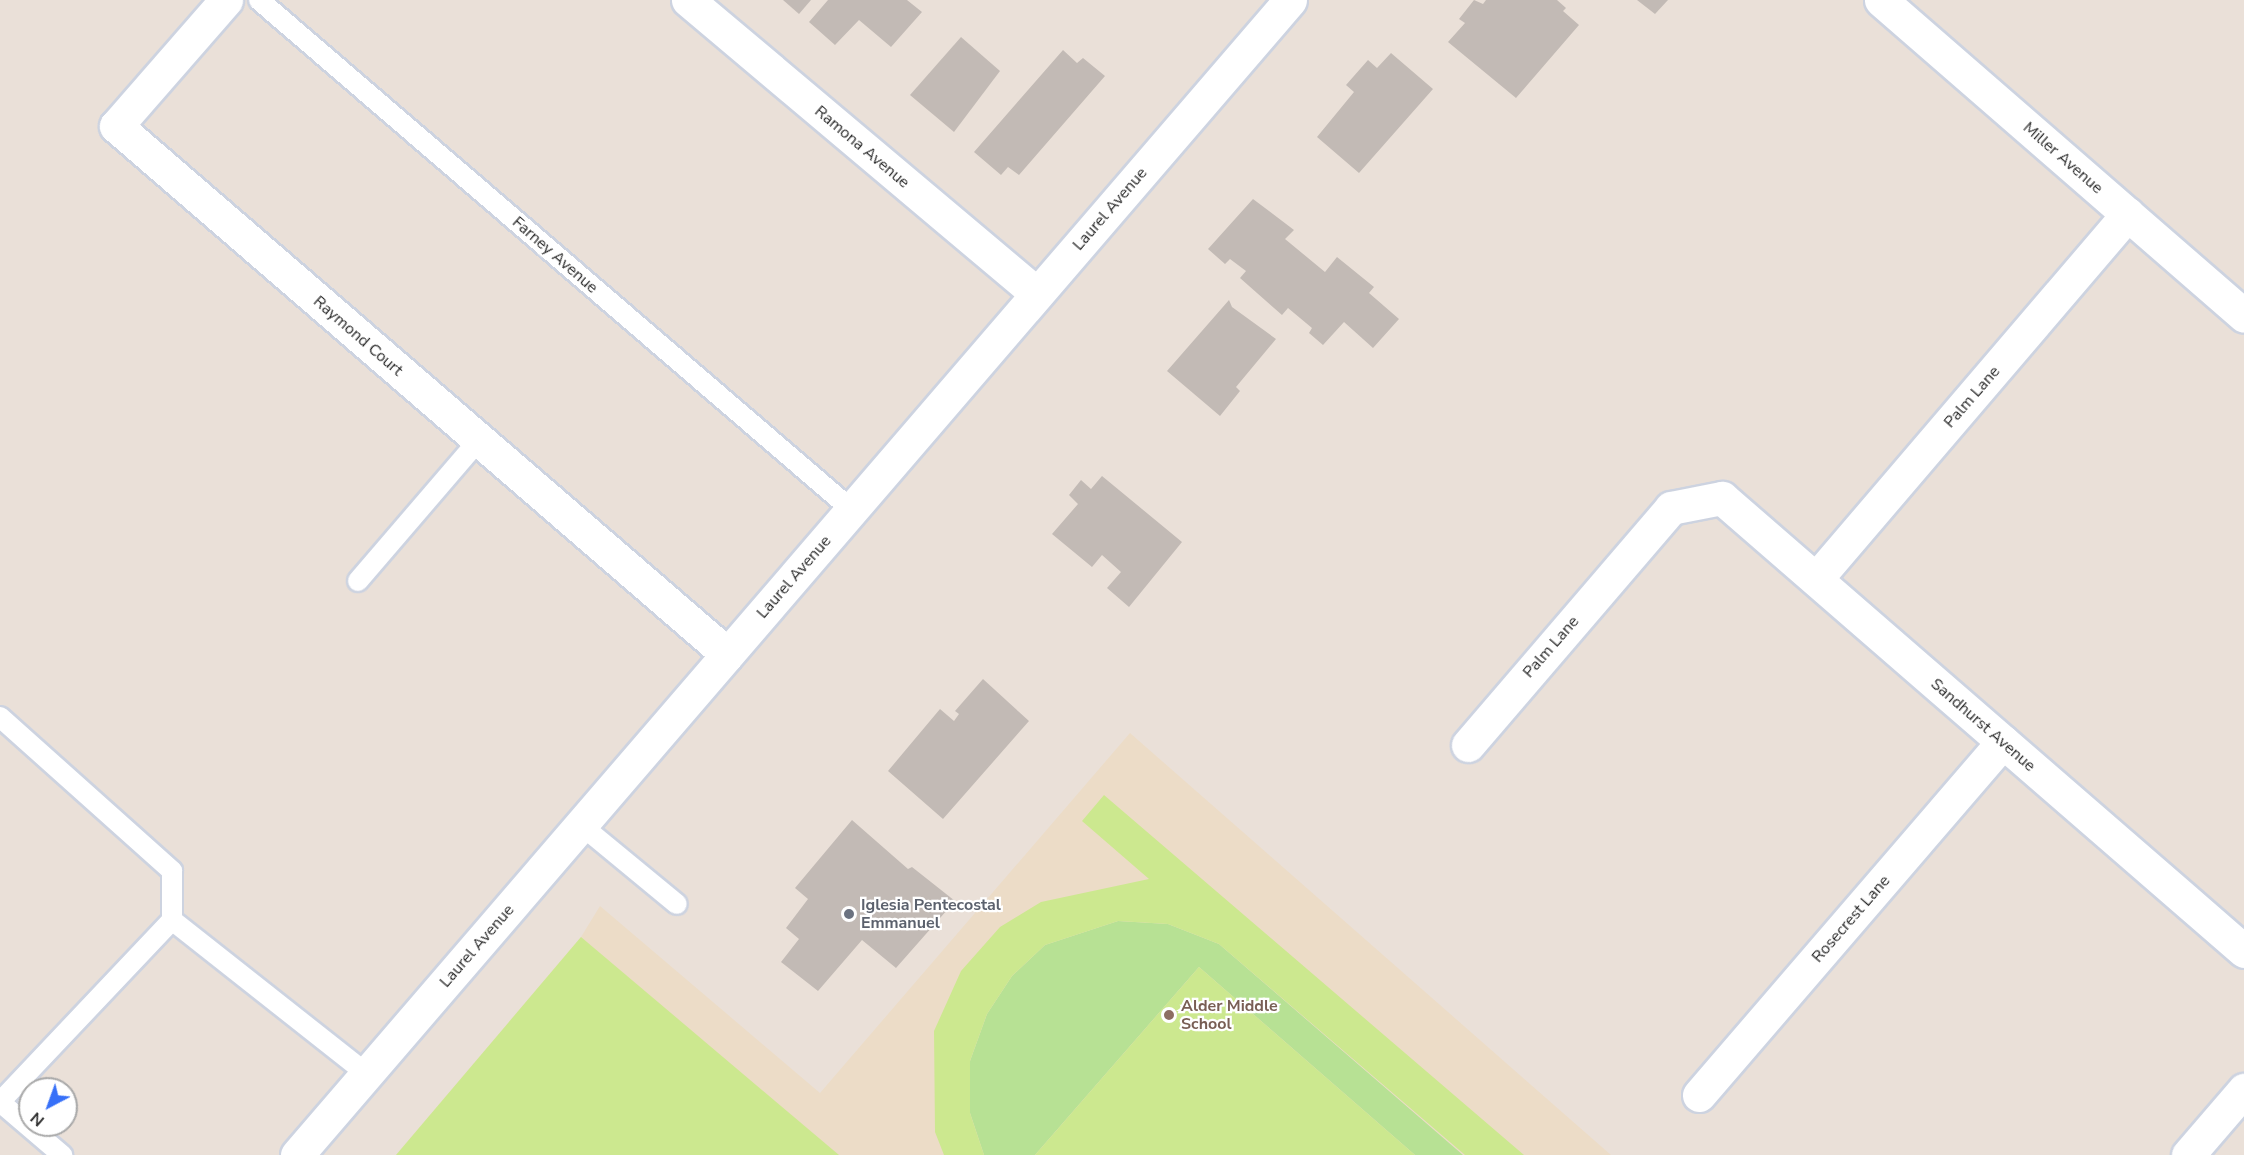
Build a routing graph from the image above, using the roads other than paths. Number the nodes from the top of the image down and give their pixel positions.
1 (226, 0) edge
2 (259, 0) edge
3 (688, 0) edge
4 (1290, 0) edge
5 (1881, 0) edge
6 (2128, 214) junction
7 (1037, 294) junction
8 (2244, 315) edge
9 (479, 440) junction
10 (1722, 498) joint
11 (852, 510) junction
12 (1816, 579) junction
13 (358, 581) dead end
14 (728, 654) junction
15 (0, 717) edge
16 (2003, 742) junction
17 (1468, 745) dead end
18 (580, 825) junction
19 (677, 904) dead end
20 (172, 920) junction
21 (2244, 951) edge
22 (367, 1074) junction
23 (2244, 1090) edge
24 (1699, 1095) dead end
25 (0, 1102) edge
26 (62, 1155) edge
27 (297, 1155) edge
28 (2188, 1155) edge

1 - 9 street, Raymond Court
2 - 11 lane, Farney Avenue
3 - 7 street, Ramona Avenue
4 - 7 street, Laurel Avenue
5 - 6 street, Miller Avenue
6 - 8 street, Miller Avenue
6 - 12 street, Palm Lane
7 - 11 street, Laurel Avenue
9 - 13 lane
9 - 14 street, Raymond Court
10 - 12 street, Sandhurst Avenue
10 - 17 street, Palm Lane
11 - 14 street, Laurel Avenue
12 - 16 street, Sandhurst Avenue
14 - 18 street, Laurel Avenue
15 - 20 lane
16 - 21 street, Sandhurst Avenue
16 - 24 street, Rosecrest Lane
18 - 19 lane
18 - 22 street, Laurel Avenue
20 - 22 lane
20 - 25 lane
22 - 27 street, Laurel Avenue
23 - 28 street
25 - 26 lane

